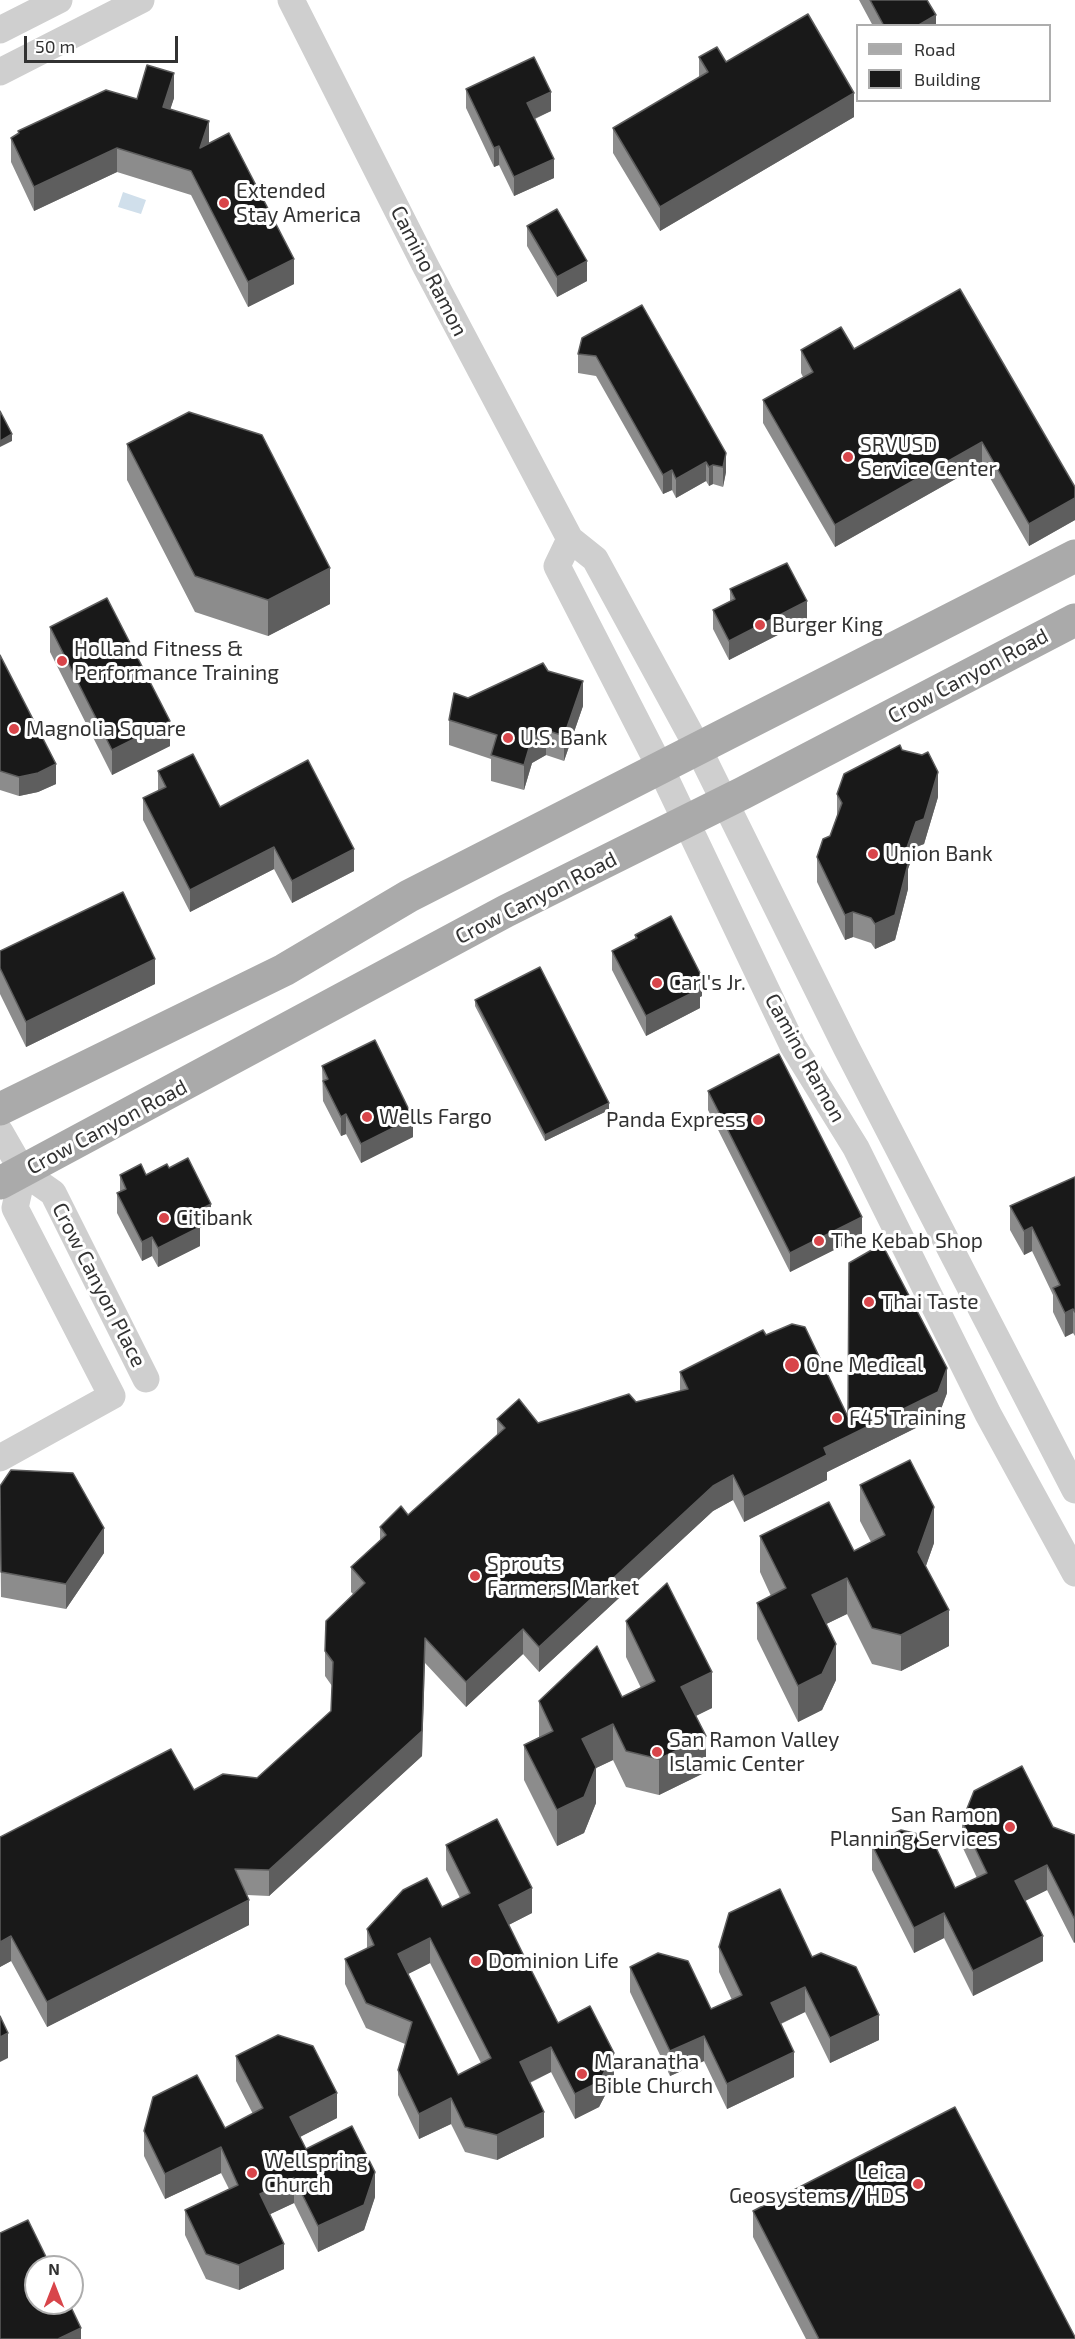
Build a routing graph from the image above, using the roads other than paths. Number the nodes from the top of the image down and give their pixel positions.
1 (59, 0) edge
2 (141, 0) edge
3 (291, 0) edge
4 (0, 30) edge
5 (0, 72) edge
6 (570, 539) junction
7 (1075, 556) edge
8 (1075, 620) edge
9 (698, 748) junction
10 (660, 767) junction
11 (725, 802) junction
12 (685, 822) junction
13 (0, 1109) edge
14 (0, 1132) edge
15 (11, 1178) edge
16 (146, 1379) dead end
17 (0, 1458) edge
18 (1075, 1490) edge
19 (1075, 1573) edge

1 - 4 street
2 - 5 street
3 - 6 street, Camino Ramon
6 - 9 street, Camino Ramon
6 - 10 street, Camino Ramon
7 - 9 main road
8 - 11 main road, Crow Canyon Road
9 - 10 main road
9 - 11 street, Camino Ramon
10 - 12 street, Camino Ramon
10 - 13 main road
11 - 12 main road, Crow Canyon Road
11 - 18 street, Camino Ramon
12 - 15 main road, Crow Canyon Road
12 - 19 street, Camino Ramon
14 - 15 street, Crow Canyon Place
15 - 16 street, Crow Canyon Place
15 - 17 street, Crow Canyon Place

